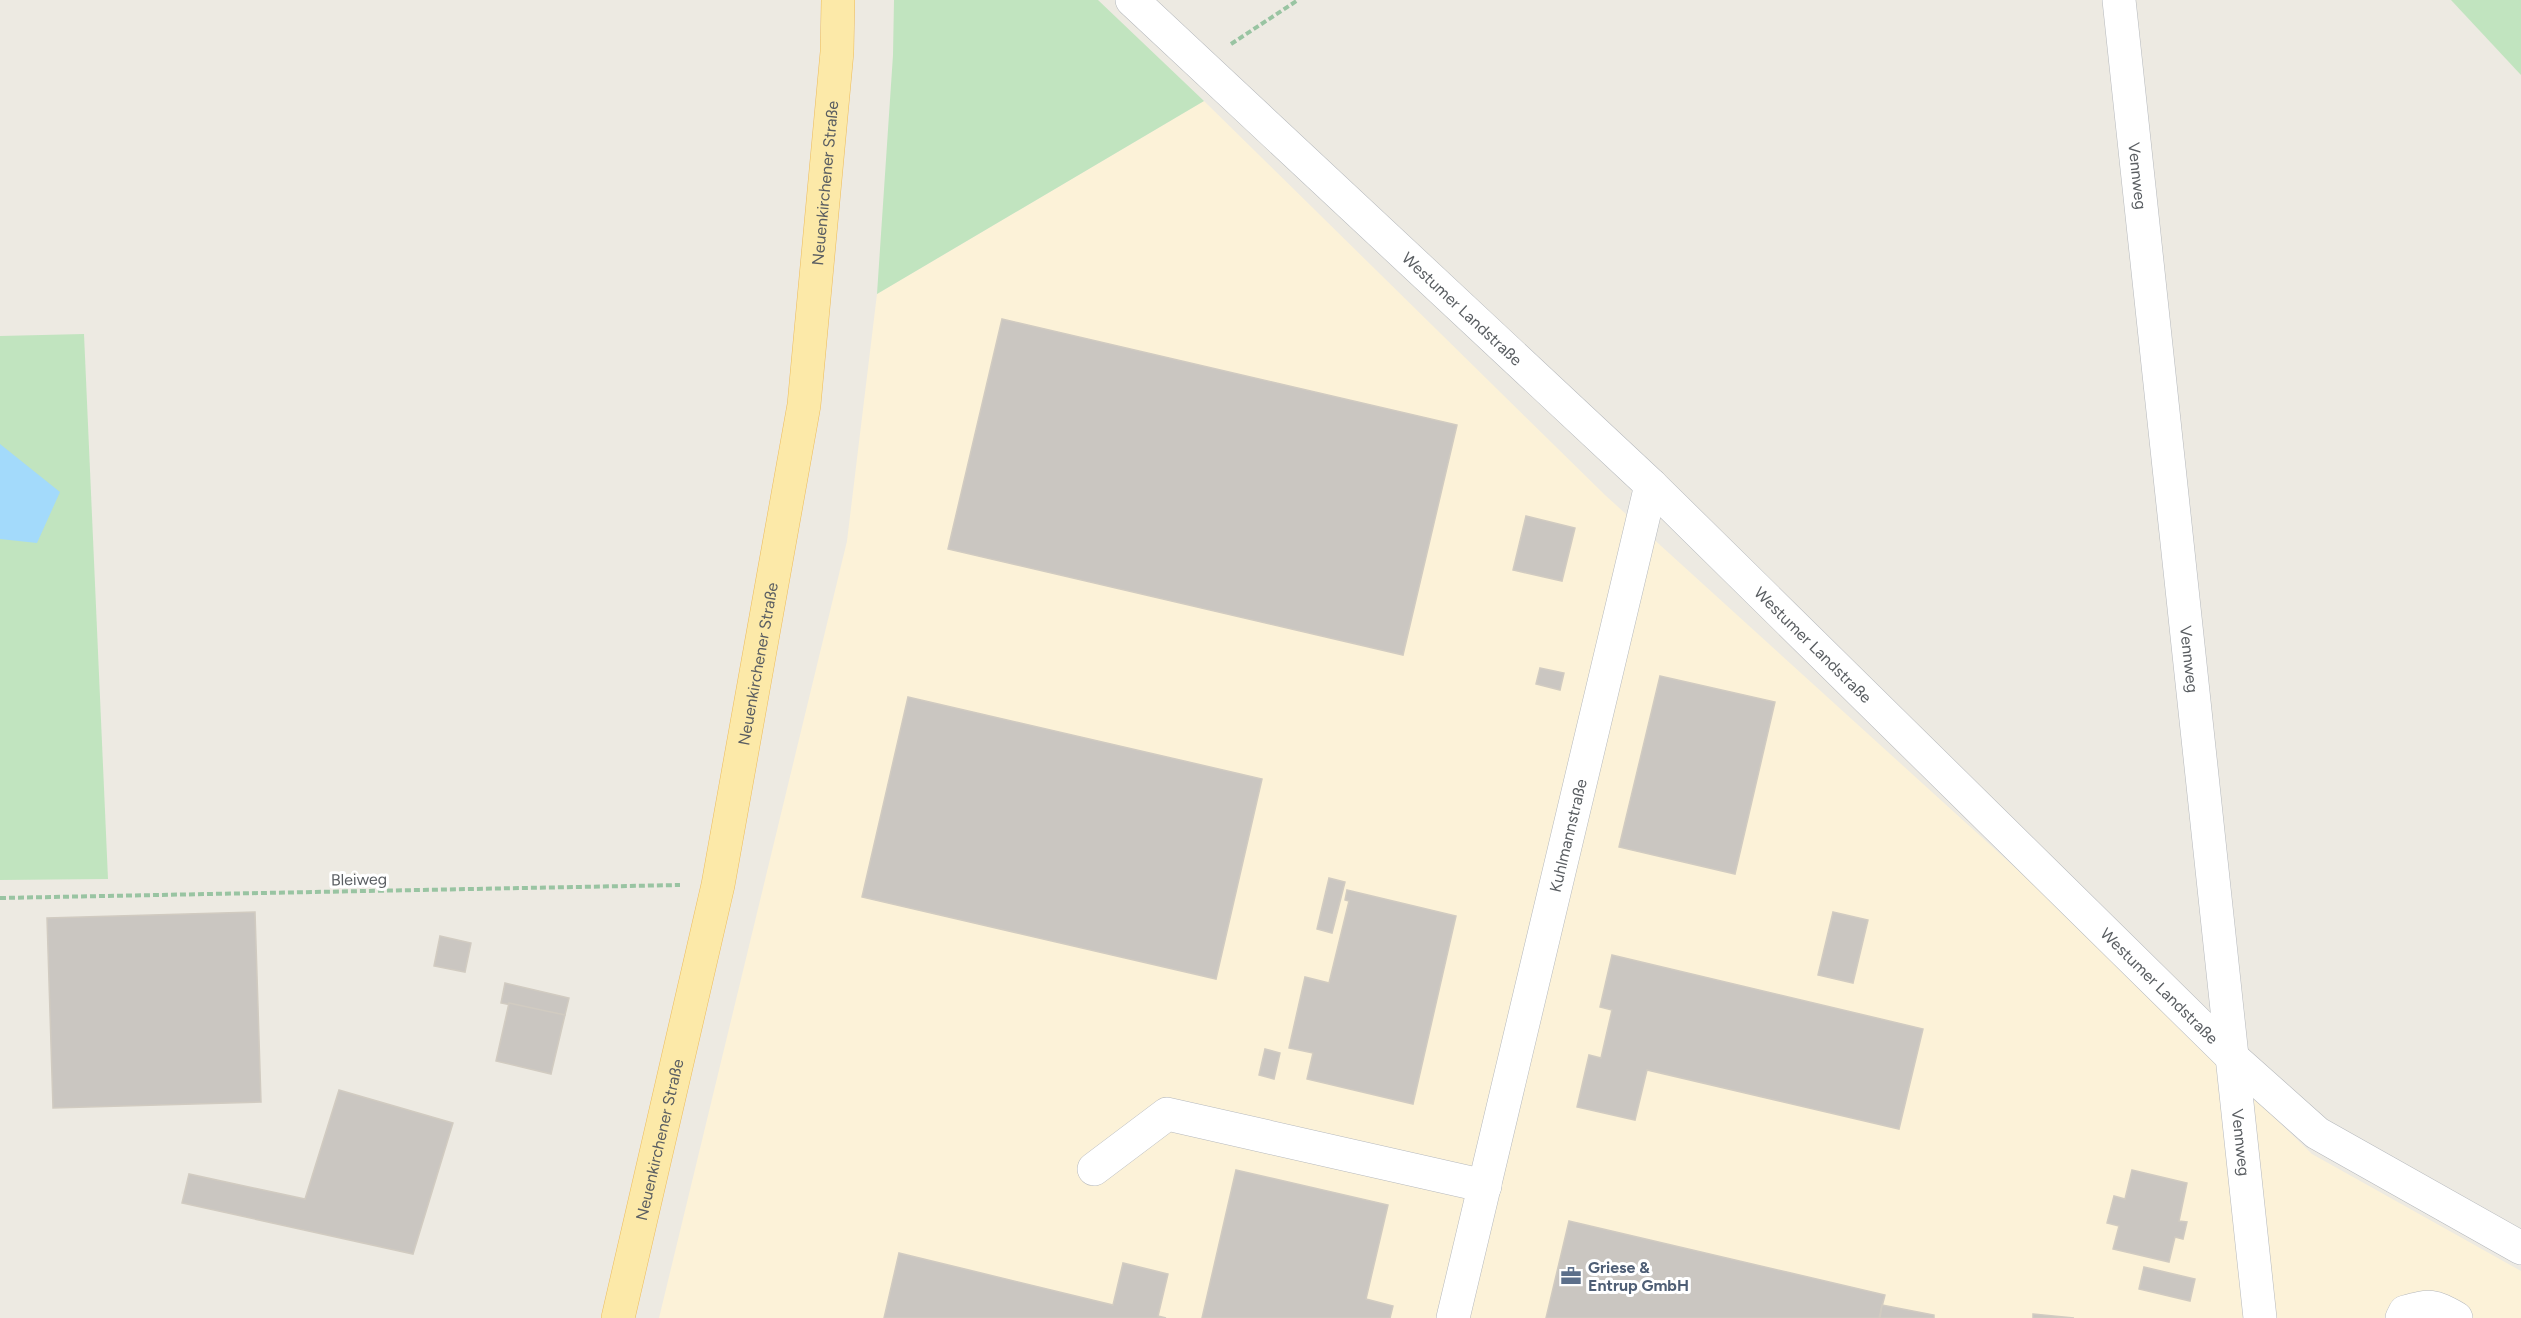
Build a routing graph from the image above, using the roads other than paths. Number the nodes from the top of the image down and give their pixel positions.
1 (838, 0) edge
2 (1132, 0) edge
3 (2119, 0) edge
4 (1651, 485) junction
5 (2234, 1059) junction
6 (1094, 1169) dead end
7 (1485, 1186) junction
8 (2521, 1248) edge
9 (618, 1318) edge
10 (1453, 1318) edge
11 (2260, 1318) edge
12 (2402, 1318) edge
13 (2456, 1318) edge

1 - 9 main road, Neuenkirchener Straße
2 - 4 street, Westumer Landstraße
3 - 5 street, Vennweg
4 - 5 street, Westumer Landstraße
4 - 7 street, Kuhlmannstraße
5 - 8 street, Westumer Landstraße
5 - 11 street, Vennweg
6 - 7 street
7 - 10 street, Kuhlmannstraße
12 - 13 street

